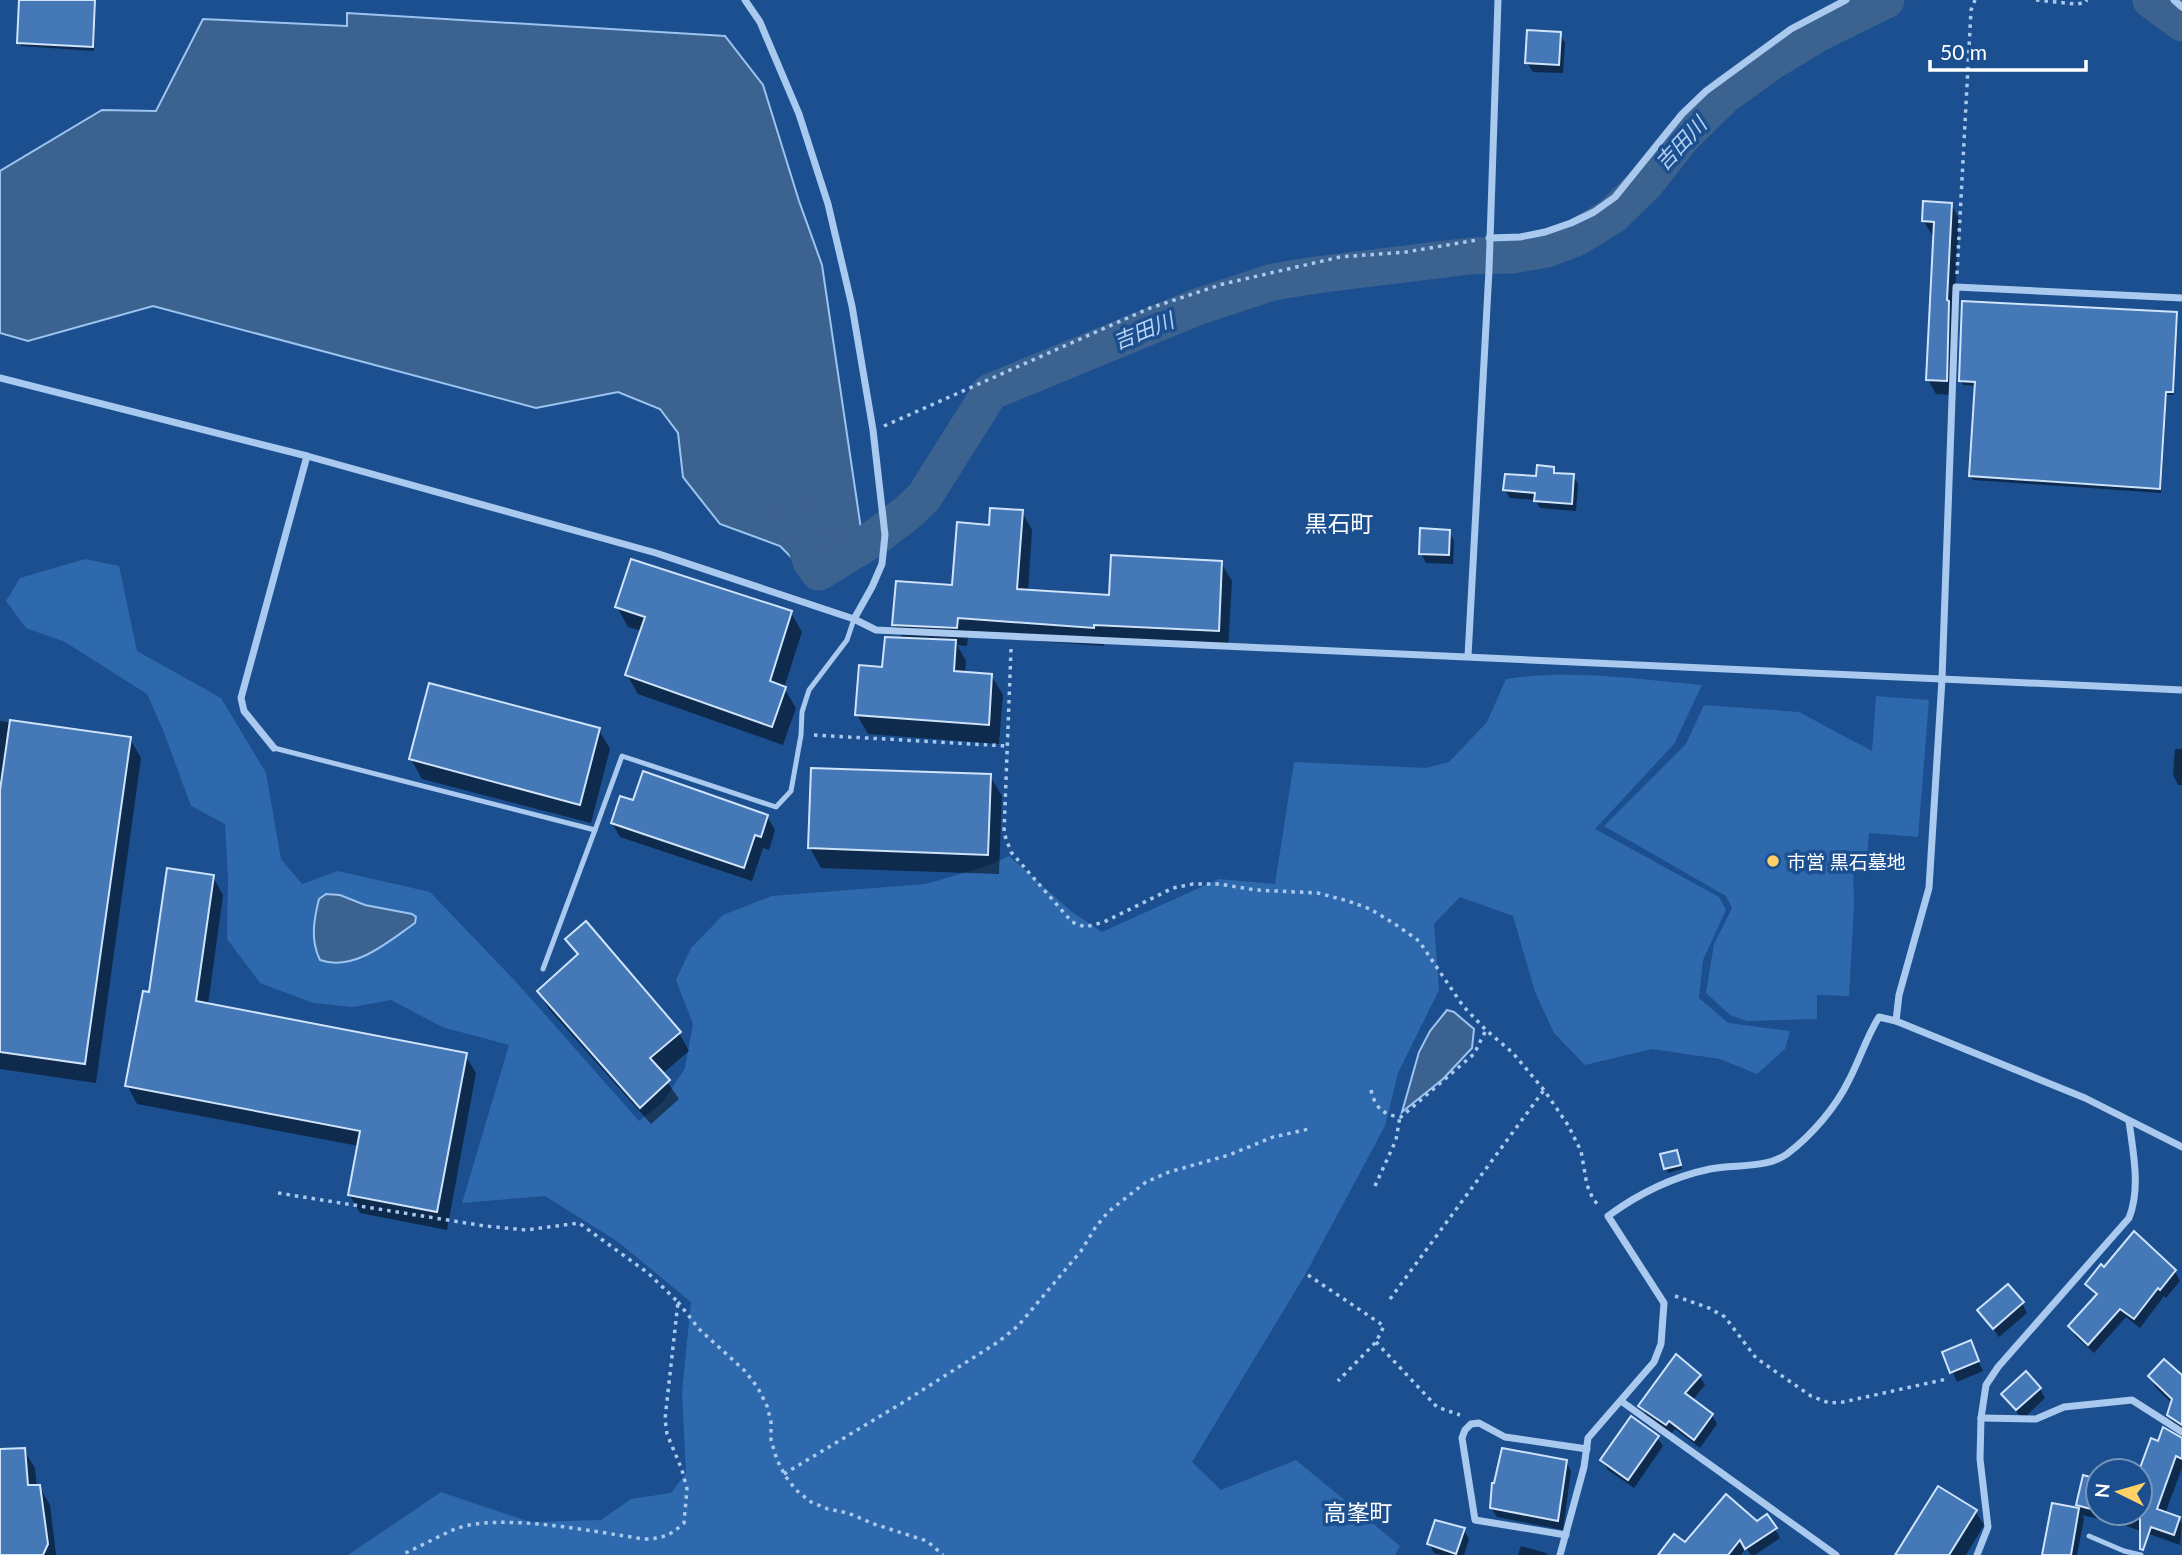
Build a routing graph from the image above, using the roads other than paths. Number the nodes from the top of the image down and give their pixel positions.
1 (745, 0) edge
2 (1498, 0) edge
3 (1846, 0) edge
4 (2174, 0) edge
5 (2182, 7) edge
6 (1489, 239) junction
7 (2182, 298) edge
8 (0, 378) edge
9 (307, 456) junction
10 (854, 619) junction
11 (1468, 656) junction
12 (1942, 679) junction
13 (2182, 690) edge
14 (274, 748) joint
15 (595, 830) junction
16 (543, 969) dead end
17 (1896, 1021) junction
18 (2129, 1121) junction
19 (2182, 1147) edge
20 (1621, 1401) junction
21 (1981, 1419) junction
22 (2182, 1433) edge
23 (1587, 1449) junction
24 (1566, 1535) junction
25 (2089, 1536) dead end
26 (1560, 1555) edge
27 (1836, 1555) edge
28 (1977, 1555) edge
29 (2141, 1555) edge

1 - 10 street
2 - 6 street
3 - 6 street
4 - 5 street
6 - 11 street
7 - 12 street
8 - 9 street
9 - 10 street
9 - 14 street
10 - 11 street
10 - 15 lane
11 - 12 street
12 - 13 street
12 - 17 street
14 - 15 lane
15 - 16 lane
17 - 18 street
17 - 20 street
18 - 19 street
18 - 21 street
20 - 23 street
20 - 27 street
21 - 22 street
21 - 28 street
23 - 24 street
23 - 24 street
24 - 26 street
25 - 29 lane

